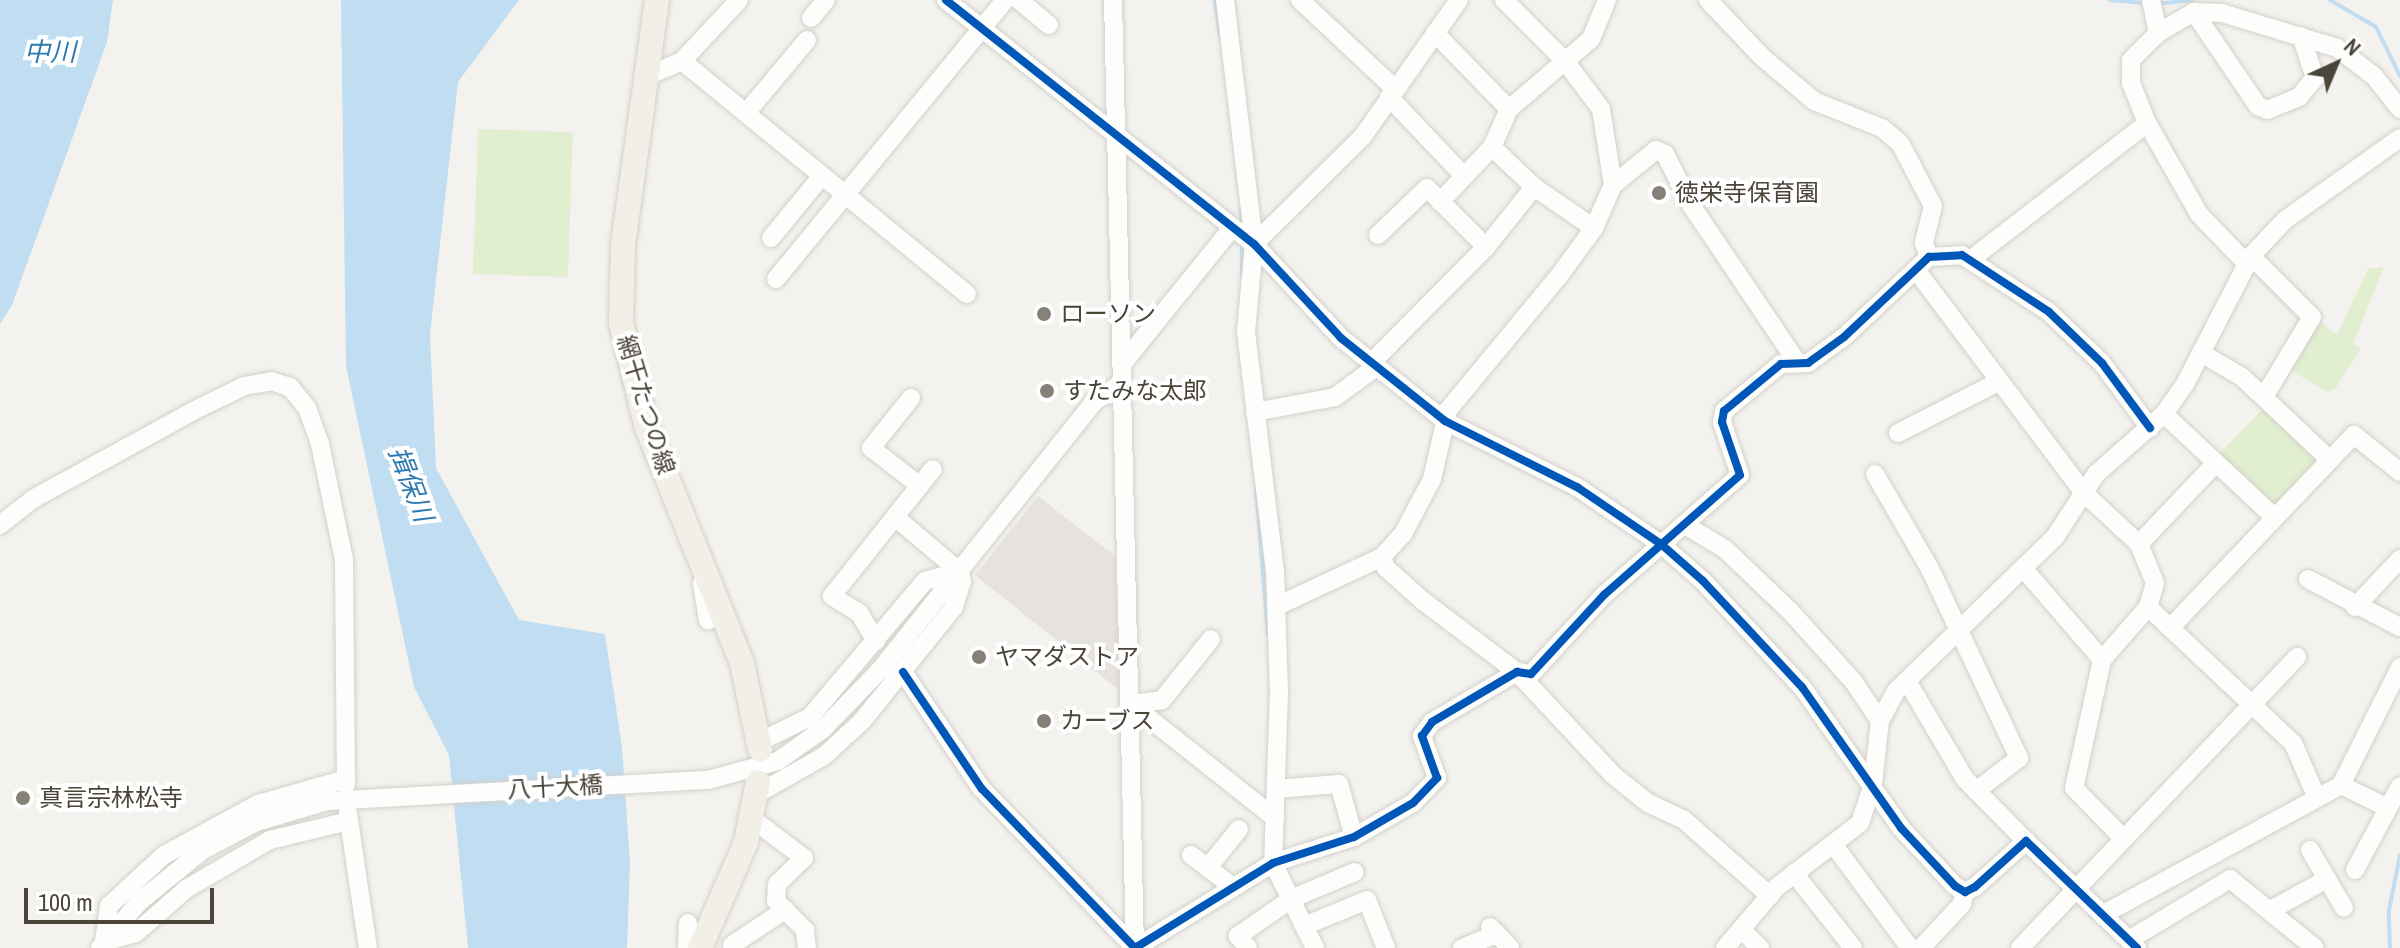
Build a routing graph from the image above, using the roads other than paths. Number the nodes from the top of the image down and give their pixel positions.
1 (657, 0) edge
2 (739, 0) edge
3 (826, 0) edge
4 (946, 0) edge
5 (1005, 0) edge
6 (1019, 0) edge
7 (1113, 0) edge
8 (1225, 0) edge
9 (1300, 0) edge
10 (1459, 0) edge
11 (1504, 0) edge
12 (1607, 0) edge
13 (1708, 0) edge
14 (2151, 5) edge
15 (2226, 6) edge
16 (2194, 12) junction
17 (811, 18) dead end
18 (1049, 25) dead end
19 (981, 28) junction
20 (1435, 33) junction
21 (2158, 33) junction
22 (2301, 36) junction
23 (807, 40) dead end
24 (682, 61) junction
25 (1565, 61) junction
26 (647, 76) junction
27 (1392, 93) junction
28 (1509, 109) junction
29 (2400, 109) edge
30 (746, 113) junction
31 (2147, 123) junction
32 (1116, 138) junction
33 (2400, 138) edge
34 (1492, 147) junction
35 (1463, 175) junction
36 (821, 177) junction
37 (1613, 185) junction
38 (1534, 187) junction
39 (844, 197) junction
40 (1440, 202) junction
41 (1232, 228) junction
42 (1594, 228) junction
43 (1378, 235) dead end
44 (1254, 244) junction
45 (1486, 247) junction
46 (794, 257) junction
47 (1970, 260) junction
48 (2248, 260) junction
49 (1922, 264) junction
50 (776, 279) dead end
51 (967, 294) dead end
52 (2201, 353) junction
53 (1797, 362) junction
54 (1374, 365) junction
55 (1123, 372) junction
56 (2000, 381) junction
57 (2264, 397) junction
58 (911, 398) dead end
59 (1255, 412) junction
60 (2164, 414) junction
61 (1445, 421) junction
62 (2150, 428) junction
63 (1898, 433) dead end
64 (2330, 460) junction
65 (2215, 464) junction
66 (933, 469) dead end
67 (2400, 472) edge
68 (1875, 474) dead end
69 (920, 486) junction
70 (2083, 492) junction
71 (895, 517) junction
72 (2275, 518) junction
73 (0, 525) edge
74 (1685, 525) junction
75 (694, 541) junction
76 (1661, 544) junction
77 (2139, 544) junction
78 (1382, 557) junction
79 (2400, 559) edge
80 (2023, 568) junction
81 (959, 571) junction
82 (2308, 579) dead end
83 (1277, 606) junction
84 (2148, 607) junction
85 (2355, 607) junction
86 (708, 621) dead end
87 (2400, 627) edge
88 (2170, 628) junction
89 (1958, 631) junction
90 (1211, 639) dead end
91 (876, 641) junction
92 (2297, 657) dead end
93 (2102, 660) junction
94 (2400, 667) edge
95 (903, 672) junction
96 (1517, 672) junction
97 (1907, 681) junction
98 (2394, 696) edge
99 (1131, 704) junction
100 (2252, 704) junction
101 (1880, 721) junction
102 (759, 746) joint
103 (1873, 784) junction
104 (2341, 785) junction
105 (2400, 786) edge
106 (1276, 789) junction
107 (1976, 791) junction
108 (755, 798) junction
109 (2317, 798) junction
110 (2388, 808) junction
111 (1269, 814) junction
112 (1239, 829) dead end
113 (1354, 837) junction
114 (2123, 838) junction
115 (2026, 841) junction
116 (1833, 844) junction
117 (2310, 850) dead end
118 (1191, 855) dead end
119 (1273, 863) junction
120 (1210, 865) junction
121 (2355, 870) dead end
122 (1355, 872) dead end
123 (1794, 873) junction
124 (2327, 879) junction
125 (1233, 887) junction
126 (2075, 889) junction
127 (1965, 892) junction
128 (1770, 896) junction
129 (1291, 899) junction
130 (2344, 908) dead end
131 (785, 910) junction
132 (2269, 911) junction
133 (2102, 915) junction
134 (688, 923) dead end
135 (1304, 926) junction
136 (1741, 929) junction
137 (1499, 936) edge
138 (102, 945) edge
139 (732, 945) dead end
140 (2133, 945) edge
141 (368, 948) edge
142 (687, 948) edge
143 (700, 948) edge
144 (807, 948) edge
145 (1135, 948) edge
146 (1248, 948) edge
147 (1315, 948) edge
148 (1386, 948) edge
149 (1462, 948) edge
150 (1725, 948) edge
151 (1760, 948) edge
152 (1853, 948) edge
153 (1910, 948) edge
154 (1921, 948) edge
155 (2020, 948) edge
156 (2315, 948) edge

1 - 26 main road, 網干たつの線
2 - 24 street
3 - 17 street
4 - 19 street
5 - 19 street
6 - 18 street
7 - 32 street
8 - 44 street
9 - 27 street
10 - 20 street
11 - 25 street
12 - 25 street
13 - 49 street
14 - 21 street
15 - 16 street
15 - 22 street
16 - 21 street
16 - 22 street
19 - 32 street
19 - 39 street
20 - 27 street
20 - 28 street
21 - 31 street
22 - 29 street
23 - 30 street
24 - 26 street
24 - 30 street
25 - 28 street
25 - 37 street
26 - 75 main road, 網干たつの線
27 - 35 street
27 - 44 street
28 - 34 street
30 - 36 street
31 - 47 street
31 - 48 street
32 - 41 street
32 - 55 street
33 - 48 street
34 - 35 street
34 - 38 street
35 - 40 street
36 - 39 street
36 - 46 street
37 - 42 street
37 - 53 street
38 - 42 street
38 - 45 street
39 - 46 street
39 - 51 street
40 - 43 street
40 - 45 street
41 - 44 street
41 - 55 street, 八十大橋
42 - 61 street
44 - 54 street
44 - 59 street
45 - 54 street
46 - 50 street
47 - 49 street
47 - 62 street
48 - 52 street
48 - 57 street
49 - 53 street
49 - 56 street
52 - 57 street
52 - 60 street
53 - 74 street
54 - 59 street
54 - 61 street
55 - 81 street, 八十大橋
55 - 99 street
56 - 63 street
56 - 70 street
57 - 64 street
58 - 69 street
59 - 83 street
60 - 62 street
60 - 65 street
61 - 76 street
61 - 78 street
62 - 70 street
64 - 67 street
64 - 72 street
65 - 72 street
65 - 77 street
66 - 69 street
68 - 89 street
69 - 71 street
70 - 77 street
70 - 80 street
71 - 81 street
71 - 91 street
72 - 88 street
73 - 138 street
74 - 76 street
74 - 101 street
75 - 86 street
75 - 102 main road, 網干たつの線
76 - 96 street
76 - 103 street
77 - 84 street
78 - 83 street
78 - 96 street
79 - 85 street
80 - 89 street
80 - 93 street
81 - 91 street
81 - 95 street
81 - 138 street, 八十大橋
82 - 85 street
83 - 106 street
84 - 88 street
84 - 93 street
85 - 87 street
88 - 100 street
89 - 97 street
89 - 107 street
90 - 99 street
91 - 102 street
92 - 100 street
93 - 114 street
94 - 98 street
95 - 108 street
95 - 145 street
96 - 113 street
96 - 128 street
97 - 101 street
97 - 107 street
98 - 104 street
99 - 111 street
99 - 145 street
100 - 109 street
100 - 114 street
101 - 103 street
103 - 116 street
103 - 127 street
104 - 109 street
104 - 110 street
105 - 110 street
106 - 111 street
106 - 113 street
107 - 115 street
108 - 131 street
108 - 143 main road
109 - 133 street
110 - 121 street
111 - 119 street
112 - 120 street
113 - 119 street
114 - 126 street
115 - 126 street
115 - 127 street
116 - 123 street
116 - 153 street
117 - 124 street
118 - 120 street
119 - 125 street
119 - 129 street
120 - 125 street
122 - 129 street
123 - 128 street
123 - 152 street
124 - 130 street
124 - 132 street
125 - 145 street
126 - 133 street
126 - 155 street
127 - 154 street
128 - 136 street
129 - 135 street
129 - 146 street
131 - 139 street
131 - 144 street
132 - 140 street
132 - 156 street
133 - 140 street
134 - 142 street
135 - 147 street
135 - 148 street
136 - 150 street
136 - 151 street
137 - 149 street
138 - 141 street

